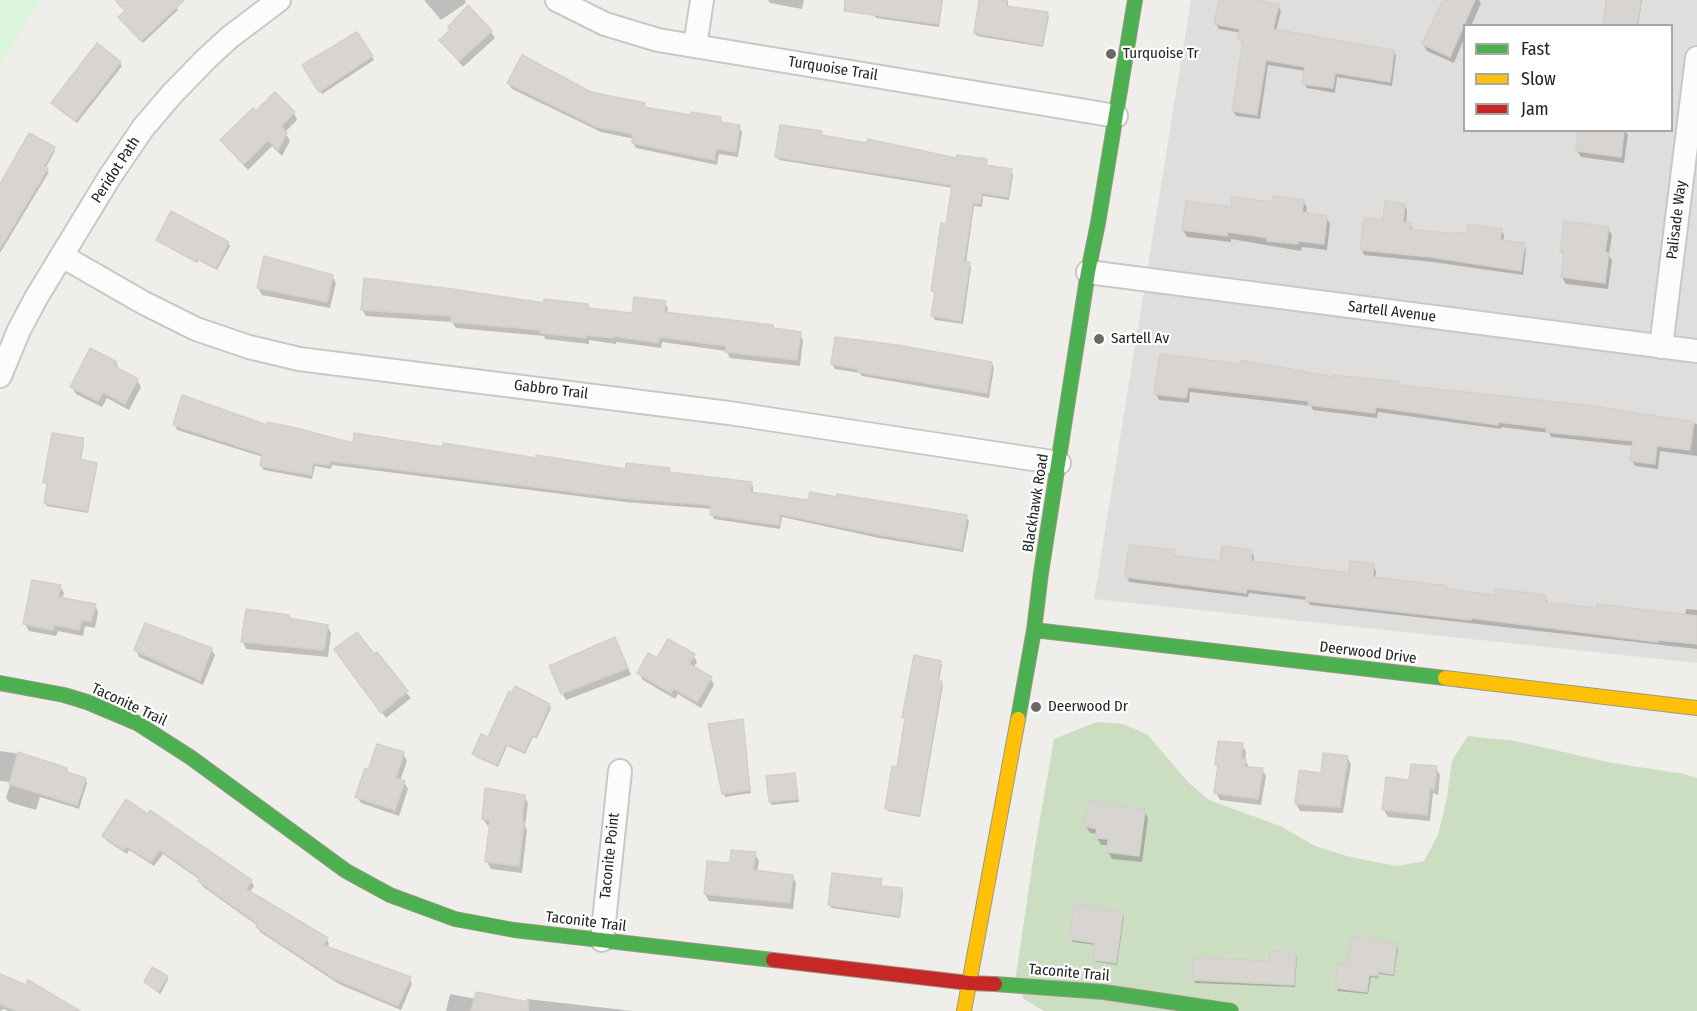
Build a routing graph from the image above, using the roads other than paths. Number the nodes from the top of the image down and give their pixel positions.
1 (279, 0) edge
2 (557, 0) edge
3 (702, 0) edge
4 (1135, 0) edge
5 (695, 46) junction
6 (1697, 58) edge
7 (1116, 116) junction
8 (62, 256) junction
9 (1088, 272) junction
10 (1661, 346) junction
11 (1697, 351) edge
12 (0, 376) edge
13 (1059, 463) junction
14 (1034, 630) junction
15 (0, 683) edge
16 (1697, 708) edge
17 (620, 771) dead end
18 (602, 940) junction
19 (969, 983) junction
20 (964, 1011) edge
21 (1231, 1011) edge

1 - 8 street, Peridot Path
2 - 5 street, Turquoise Trail
3 - 5 street
4 - 7 street, Blackhawk Road
5 - 7 street, Turquoise Trail
6 - 10 street, Palisade Way
7 - 9 street, Blackhawk Road
8 - 12 street, Peridot Path
8 - 13 street, Gabbro Trail
9 - 10 street, Sartell Avenue
9 - 13 street, Blackhawk Road
10 - 11 street, Sartell Avenue
13 - 14 street, Blackhawk Road
14 - 16 street, Deerwood Drive
14 - 19 street, Blackhawk Road
15 - 18 street, Taconite Trail
17 - 18 street, Taconite Point
18 - 19 street, Taconite Trail
19 - 20 street, Blackhawk Road
19 - 21 street, Taconite Trail

